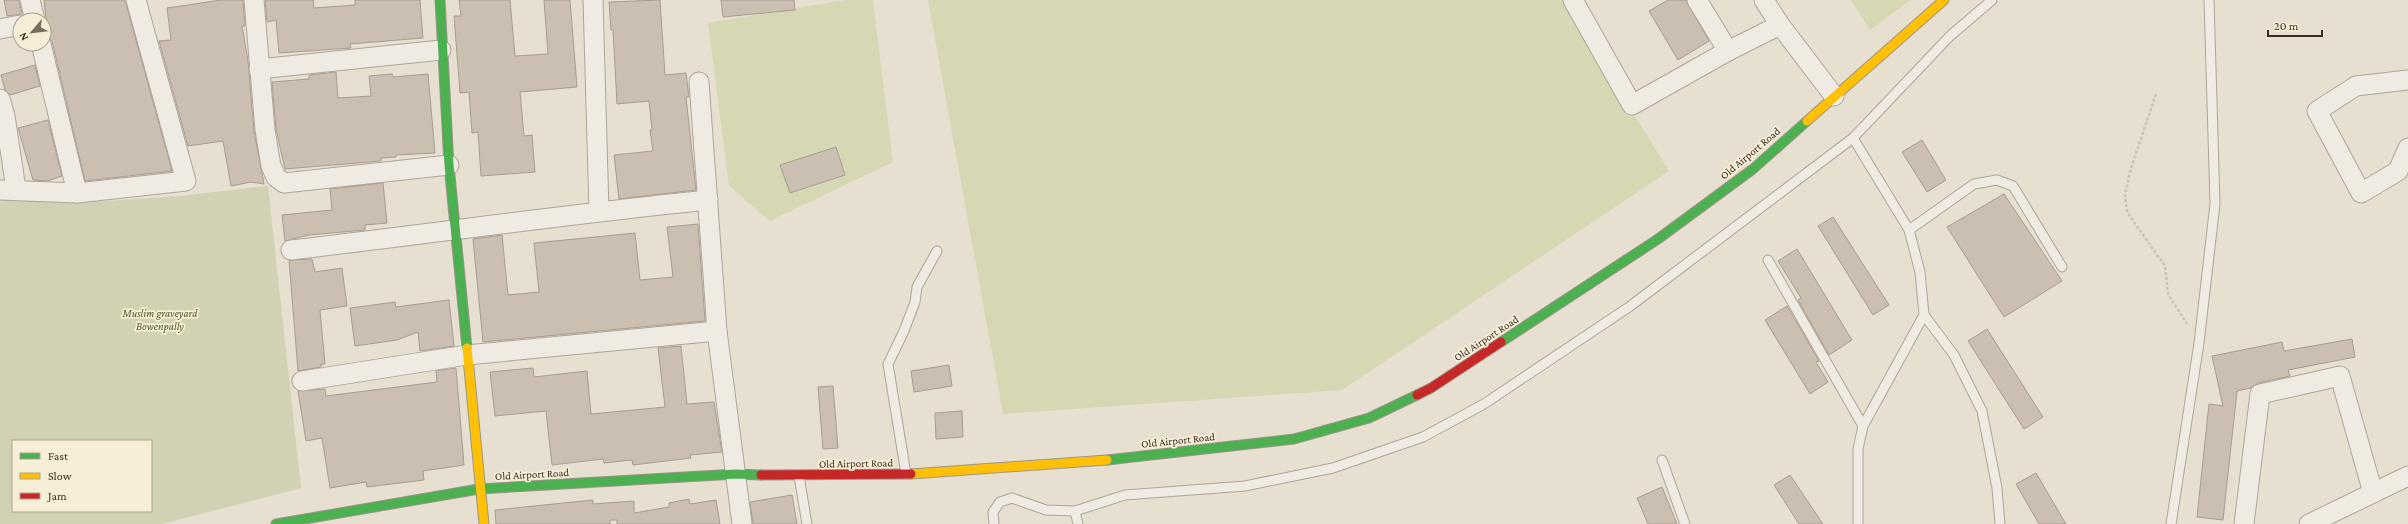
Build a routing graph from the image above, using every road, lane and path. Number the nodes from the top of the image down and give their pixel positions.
1 (30, 0) edge
2 (136, 0) edge
3 (254, 0) edge
4 (440, 0) edge
5 (593, 0) edge
6 (1573, 0) edge
7 (1697, 0) edge
8 (1764, 0) edge
9 (1944, 0) edge
10 (1992, 0) edge
11 (2209, 0) edge
12 (33, 12) edge
13 (1780, 25) junction
14 (12, 26) edge
15 (0, 29) edge
16 (441, 50) junction
17 (1728, 51) junction
18 (43, 52) edge
19 (259, 69) junction
20 (2408, 80) edge
21 (699, 82) dead end
22 (2156, 94) dead end
23 (1834, 96) junction
24 (2, 110) edge
25 (1853, 138) junction
26 (2408, 148) edge
27 (449, 165) junction
28 (8, 190) edge
29 (77, 194) junction
30 (708, 200) junction
31 (599, 211) junction
32 (1909, 230) junction
33 (457, 231) junction
34 (291, 250) dead end
35 (937, 251) dead end
36 (1768, 260) dead end
37 (2062, 267) dead end
38 (1924, 314) junction
39 (717, 331) junction
40 (2199, 343) junction
41 (466, 355) junction
42 (302, 381) dead end
43 (1862, 426) junction
44 (1662, 460) dead end
45 (736, 474) junction
46 (906, 474) junction
47 (799, 476) junction
48 (2408, 476) edge
49 (479, 489) junction
50 (2373, 493) junction
51 (1075, 511) junction
52 (276, 524) edge
53 (484, 524) edge
54 (742, 524) edge
55 (807, 524) edge
56 (994, 524) edge
57 (1078, 524) edge
58 (1685, 524) edge
59 (1858, 524) edge
60 (2000, 524) edge
61 (2171, 524) edge
62 (2244, 524) edge
63 (2309, 524) edge

1 - 12 street
2 - 29 street
3 - 19 street
4 - 16 main road
5 - 31 street
6 - 17 street
7 - 17 street
8 - 13 street
9 - 23 main road, Old Airport Road
10 - 25 lane
11 - 40 lane
13 - 17 street
13 - 23 street
14 - 15 street
16 - 19 street
16 - 27 main road
18 - 29 street
19 - 27 street
20 - 26 street
21 - 30 street
22 - 40 path
23 - 46 main road, Old Airport Road
24 - 28 street
25 - 32 lane
25 - 51 lane
27 - 33 main road
28 - 29 street
30 - 31 street
30 - 39 street
31 - 33 street
32 - 37 lane
32 - 38 lane
33 - 34 street
33 - 41 main road
35 - 46 lane
36 - 43 lane
38 - 43 lane
38 - 60 lane
39 - 41 street
39 - 45 street
40 - 61 lane
41 - 42 street
41 - 49 main road
43 - 59 lane
44 - 58 lane
45 - 47 main road, Old Airport Road
45 - 49 main road, Old Airport Road
45 - 54 street
46 - 47 main road, Old Airport Road
47 - 55 lane
48 - 50 street
49 - 52 main road, Old Airport Road
49 - 53 main road
50 - 62 street
50 - 63 street
51 - 56 lane
51 - 57 lane

